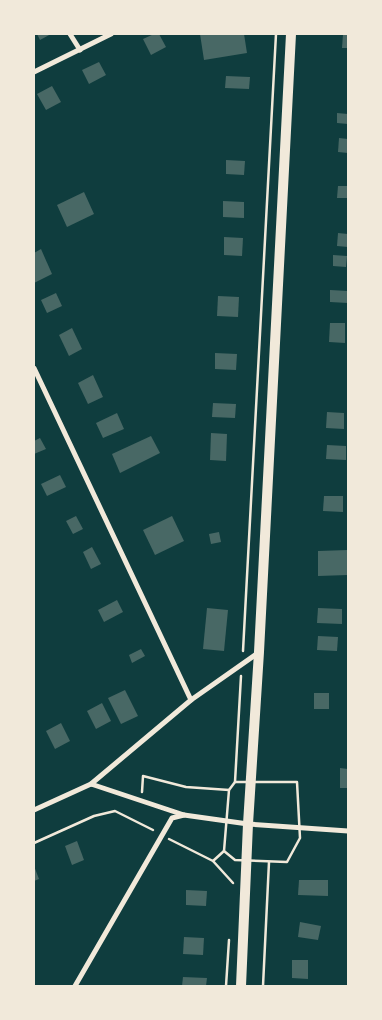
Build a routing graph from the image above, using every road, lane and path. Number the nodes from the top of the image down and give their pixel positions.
1 (70, 34) edge
2 (111, 34) edge
3 (276, 34) edge
4 (292, 34) edge
5 (80, 50) junction
6 (34, 72) edge
7 (34, 368) edge
8 (259, 652) junction
9 (242, 664) junction
10 (191, 700) junction
11 (235, 782) dead end
12 (91, 784) junction
13 (229, 790) dead end
14 (141, 801) junction
15 (34, 810) edge
16 (184, 815) junction
17 (248, 824) junction
18 (348, 831) edge
19 (162, 835) junction
20 (34, 843) edge
21 (224, 851) dead end
22 (213, 860) junction
23 (235, 860) dead end
24 (269, 862) dead end
25 (235, 868) dead end
26 (234, 876) dead end
27 (75, 986) edge
28 (241, 986) edge
29 (262, 986) edge

1 - 5 street
2 - 5 street
3 - 9 path
4 - 8 main road
5 - 6 street
7 - 10 street
8 - 9 street
8 - 17 main road
9 - 10 street
9 - 11 path
10 - 12 street
12 - 14 street
12 - 15 street
13 - 14 path
14 - 16 street
16 - 17 street
16 - 19 street
17 - 18 street
17 - 28 main road
19 - 20 path
19 - 22 path
19 - 27 street
21 - 22 path
22 - 26 path
23 - 25 path
24 - 29 path

